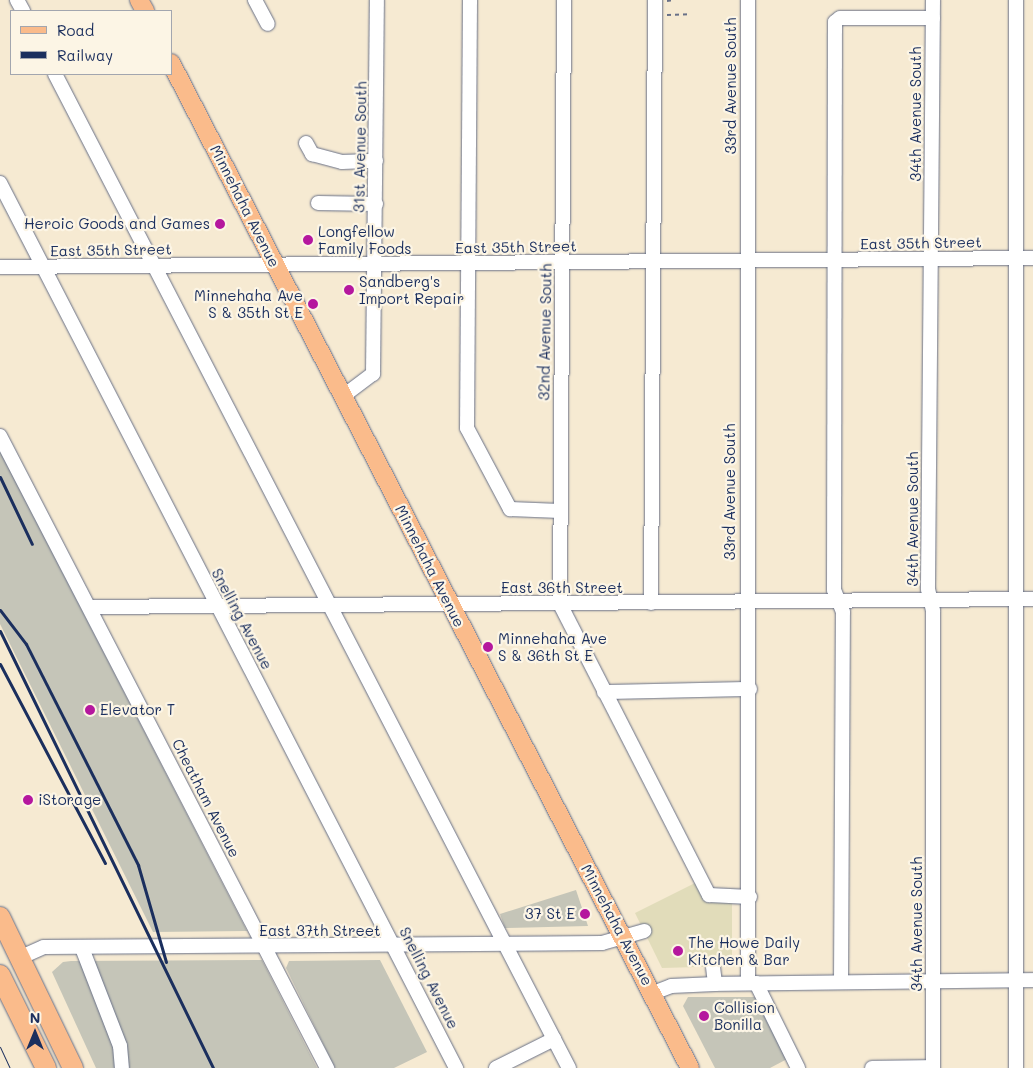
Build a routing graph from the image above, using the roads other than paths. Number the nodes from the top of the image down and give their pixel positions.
1 (255, 0) edge
2 (378, 0) edge
3 (470, 0) edge
4 (564, 0) edge
5 (655, 0) edge
6 (748, 0) edge
7 (933, 0) edge
8 (1016, 0) edge
9 (933, 18) junction
10 (268, 24) dead end
11 (172, 65) edge
12 (56, 75) edge
13 (306, 143) dead end
14 (376, 161) junction
15 (0, 184) edge
16 (318, 203) dead end
17 (376, 204) junction
18 (1014, 258) junction
19 (1033, 258) edge
20 (931, 259) junction
21 (836, 260) junction
22 (655, 261) junction
23 (562, 262) junction
24 (746, 262) junction
25 (468, 263) junction
26 (275, 264) junction
27 (375, 265) junction
28 (155, 266) junction
29 (0, 267) edge
30 (44, 267) junction
31 (342, 397) junction
32 (0, 436) edge
33 (560, 511) junction
34 (1033, 599) edge
35 (931, 600) junction
36 (1013, 600) junction
37 (839, 601) junction
38 (748, 602) junction
39 (651, 603) junction
40 (560, 604) junction
41 (450, 605) junction
42 (218, 606) junction
43 (332, 606) junction
44 (92, 607) junction
45 (750, 689) junction
46 (604, 692) junction
47 (750, 897) junction
48 (0, 917) edge
49 (644, 931) dead end
50 (623, 939) junction
51 (506, 945) junction
52 (395, 946) junction
53 (82, 948) junction
54 (265, 948) junction
55 (19, 958) junction
56 (713, 966) dead end
57 (0, 974) edge
58 (1016, 980) junction
59 (1033, 980) edge
60 (933, 981) junction
61 (841, 982) junction
62 (752, 983) junction
63 (715, 984) junction
64 (653, 993) junction
65 (554, 1039) junction
66 (46, 1068) edge
67 (73, 1068) edge
68 (122, 1068) edge
69 (328, 1068) edge
70 (456, 1068) edge
71 (496, 1068) edge
72 (569, 1068) edge
73 (690, 1068) edge
74 (798, 1068) edge
75 (872, 1068) edge
76 (933, 1068) edge
77 (1016, 1068) edge

1 - 10 street
2 - 14 street, 31st Avenue South
3 - 25 street
4 - 23 street, 32nd Avenue South
5 - 22 street
6 - 24 street, 33rd Avenue South
7 - 9 street, 34th Avenue South
8 - 18 street
9 - 20 street, 34th Avenue South
9 - 21 street
11 - 26 main road, Minnehaha Avenue
12 - 28 street
13 - 14 street
14 - 17 street, 31st Avenue South
15 - 30 street, Snelling Avenue
16 - 17 street
17 - 27 street, 31st Avenue South
18 - 19 street, East 35th Street
18 - 20 street, East 35th Street
18 - 36 street
20 - 21 street, East 35th Street
20 - 35 street, 34th Avenue South
21 - 24 street, East 35th Street
21 - 37 street
22 - 23 street, East 35th Street
22 - 24 street, East 35th Street
22 - 39 street
23 - 25 street, East 35th Street
23 - 33 street, 32nd Avenue South
24 - 38 street, 33rd Avenue South
25 - 27 street, East 35th Street
25 - 33 street
26 - 27 street, East 35th Street
26 - 28 street, East 35th Street
26 - 31 main road, Minnehaha Avenue
27 - 31 street, 31st Avenue South
28 - 30 street, East 35th Street
28 - 43 street
29 - 30 street, East 35th Street
30 - 42 street, Snelling Avenue
31 - 41 main road, Minnehaha Avenue
32 - 44 street, Cheatham Avenue
33 - 40 street, 32nd Avenue South
34 - 36 street, East 36th Street
35 - 36 street, East 36th Street
35 - 37 street, East 36th Street
35 - 60 street, 34th Avenue South
36 - 58 street
37 - 38 street, East 36th Street
37 - 61 street
38 - 39 street, East 36th Street
38 - 45 street, 33rd Avenue South
39 - 40 street, East 36th Street
40 - 41 street, East 36th Street
40 - 46 street
41 - 43 street, East 36th Street
41 - 50 main road, Minnehaha Avenue
42 - 43 street, East 36th Street
42 - 44 street, East 36th Street
42 - 52 street, Snelling Avenue
43 - 51 street
44 - 54 street, Cheatham Avenue
45 - 46 street
45 - 47 street, 33rd Avenue South
46 - 47 street
47 - 62 street, 33rd Avenue South
48 - 55 highway
49 - 50 street, East 37th Street
50 - 51 street, East 37th Street
50 - 64 main road, Minnehaha Avenue
51 - 52 street, East 37th Street
51 - 65 street
52 - 54 street, East 37th Street
52 - 70 street, Snelling Avenue
53 - 54 street, East 37th Street
53 - 55 street, East 37th Street
53 - 68 street
54 - 69 street, Cheatham Avenue
55 - 67 highway
56 - 63 street
57 - 66 highway
58 - 59 street
58 - 60 street
58 - 77 street
60 - 61 street
60 - 76 street, 34th Avenue South
61 - 62 street
62 - 63 street
62 - 74 street
63 - 64 street
64 - 73 main road, Minnehaha Avenue
65 - 71 street
65 - 72 street
75 - 76 street

